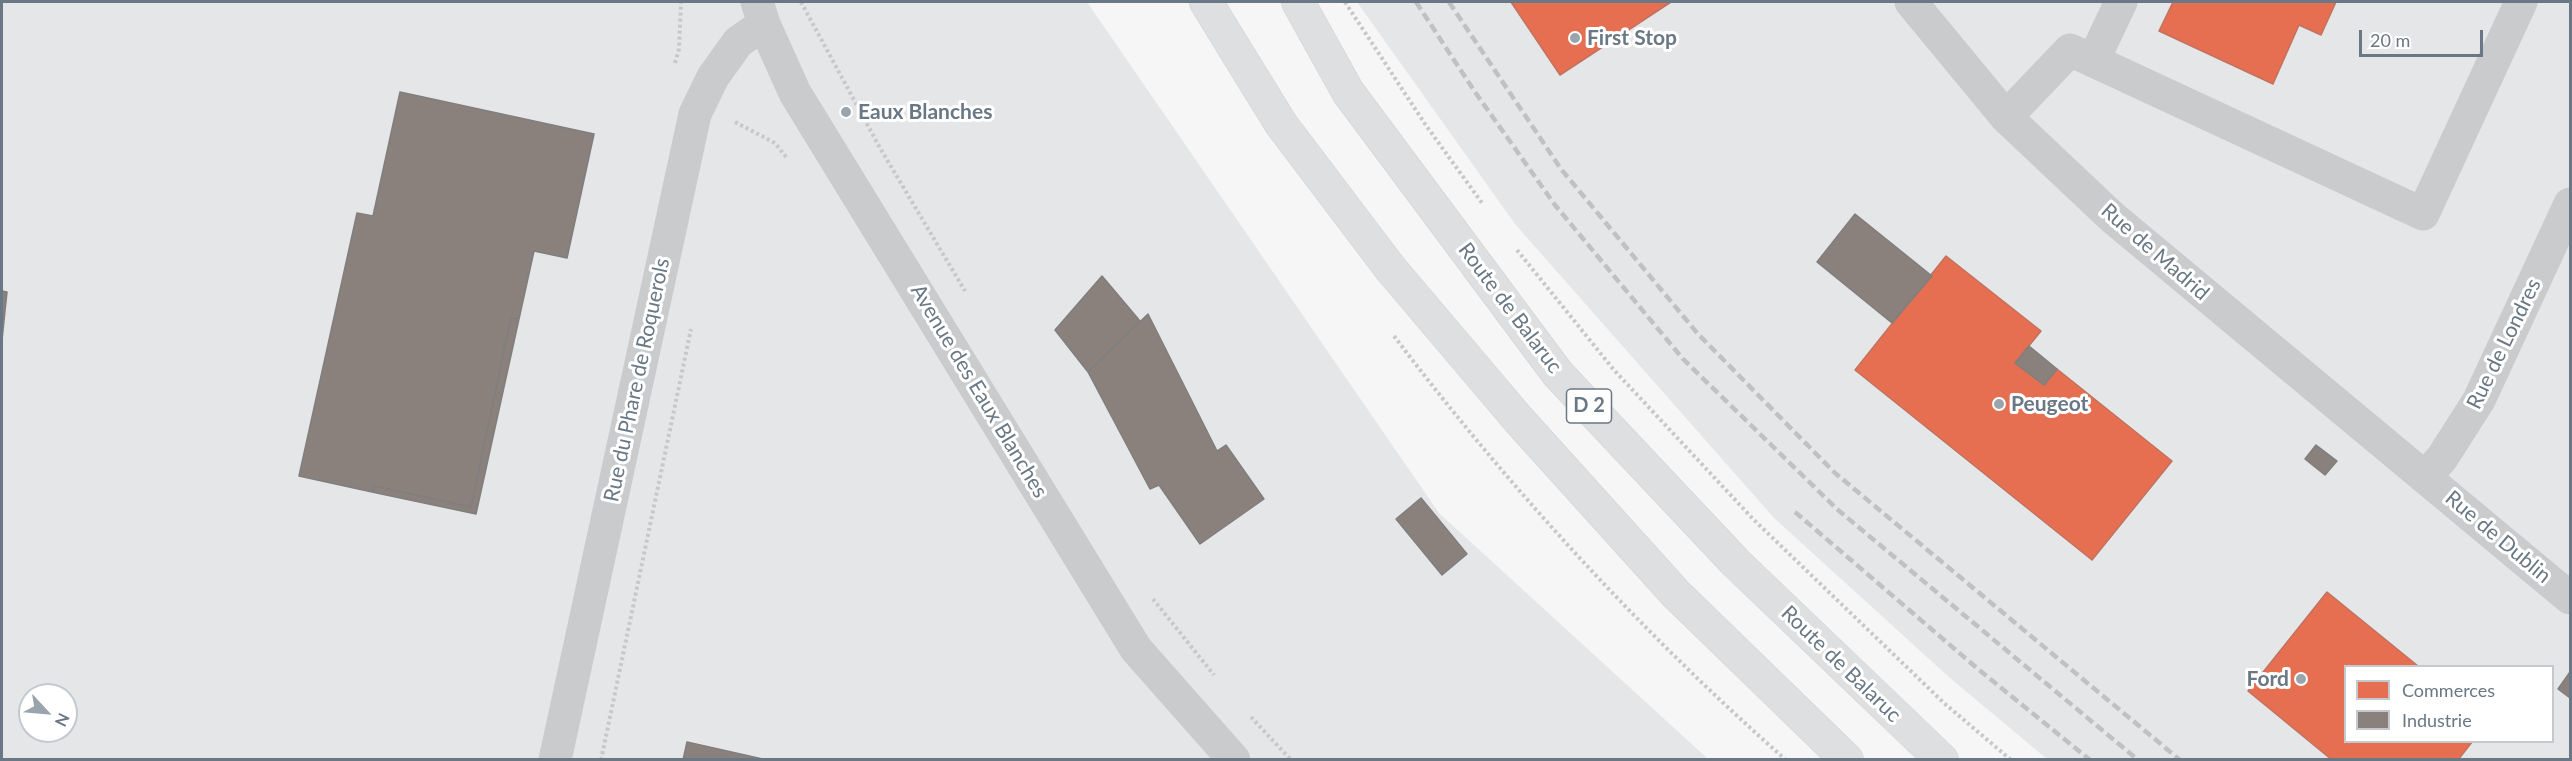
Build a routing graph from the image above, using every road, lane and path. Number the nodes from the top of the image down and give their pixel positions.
1 (801, 2) edge
2 (1206, 2) edge
3 (1298, 2) edge
4 (1345, 2) edge
5 (1911, 2) edge
6 (2121, 2) edge
7 (2521, 2) edge
8 (761, 13) edge
9 (2093, 61) junction
10 (2006, 117) junction
11 (733, 131) dead end
12 (789, 160) dead end
13 (2571, 204) edge
14 (1488, 211) dead end
15 (1515, 248) dead end
16 (966, 292) dead end
17 (692, 321) dead end
18 (2425, 477) junction
19 (1146, 589) dead end
20 (2571, 598) edge
21 (1220, 683) dead end
22 (1244, 709) dead end
23 (555, 759) edge
24 (601, 759) edge
25 (1234, 759) edge
26 (1291, 759) edge
27 (1847, 759) edge
28 (1942, 759) edge
29 (2011, 759) edge

1 - 16 path
2 - 27 main road
3 - 28 main road, Route de Balaruc / D 2
4 - 14 path
5 - 10 street, Rue de Madrid
6 - 9 street
7 - 9 street
8 - 23 street, Rue du Phare de Roquerols
8 - 25 street, Avenue des Eaux Blanches
9 - 10 street
10 - 18 street, Rue de Madrid
11 - 12 path
13 - 18 street, Rue de Londres
15 - 29 path
17 - 24 path
18 - 20 street, Rue de Dublin
19 - 21 path
22 - 26 path

